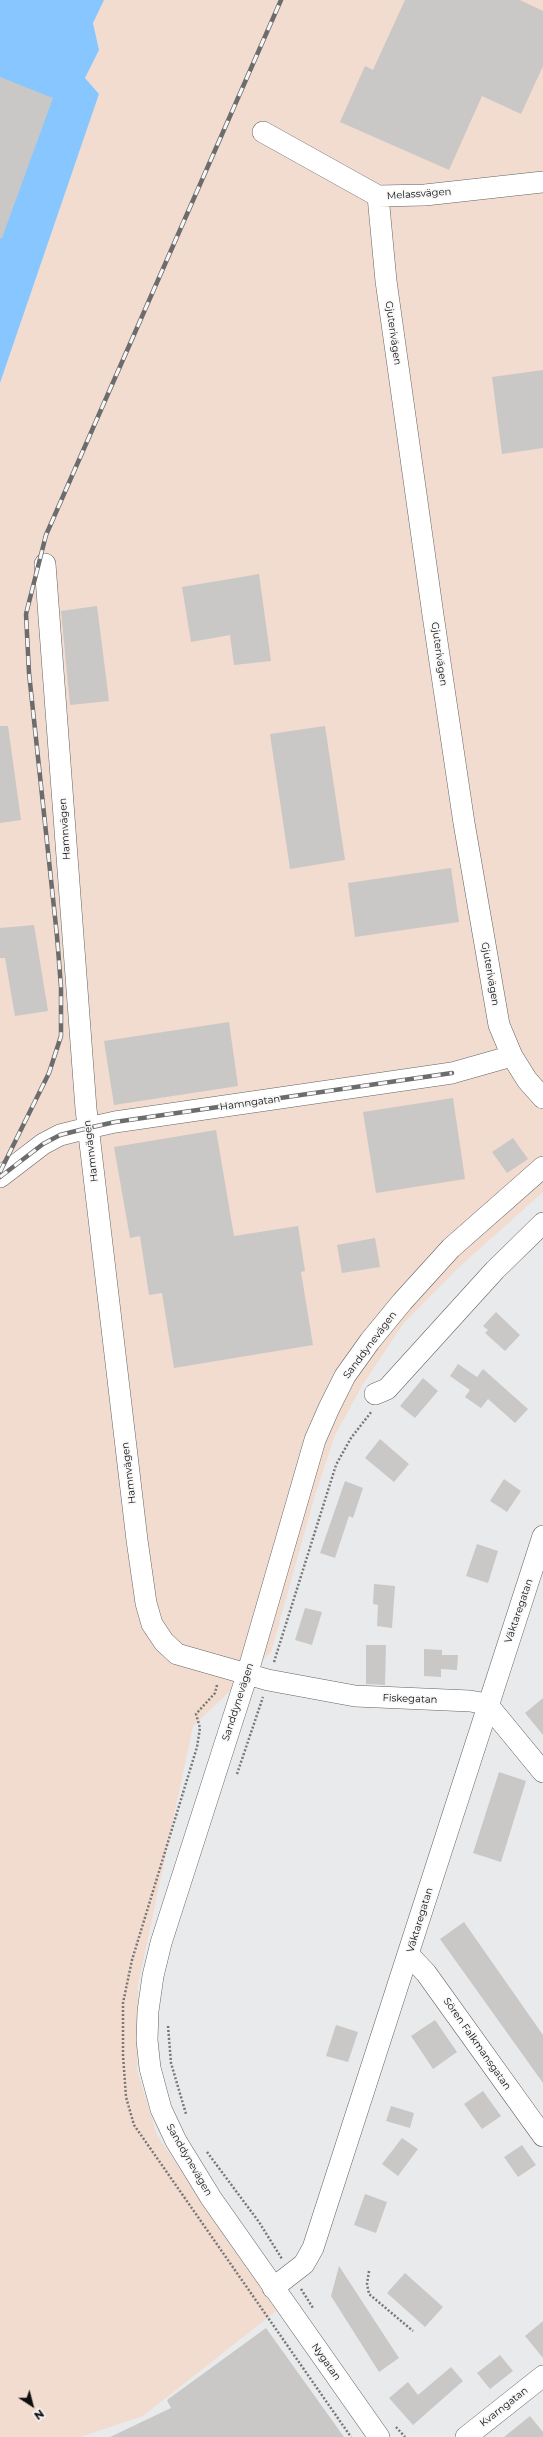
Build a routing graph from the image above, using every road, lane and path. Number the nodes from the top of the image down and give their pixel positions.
1 (263, 132) dead end
2 (543, 182) edge
3 (378, 196) junction
4 (45, 564) dead end
5 (512, 1056) junction
6 (543, 1098) edge
7 (88, 1128) junction
8 (543, 1167) edge
9 (0, 1177) edge
10 (543, 1223) edge
11 (375, 1394) joint
12 (543, 1536) edge
13 (222, 1668) junction
14 (247, 1675) junction
15 (268, 1680) junction
16 (487, 1704) junction
17 (543, 1772) edge
18 (236, 1776) dead end
19 (409, 1956) junction
20 (168, 2022) dead end
21 (188, 2118) dead end
22 (543, 2136) edge
23 (203, 2147) dead end
24 (369, 2271) dead end
25 (292, 2274) junction
26 (273, 2288) junction
27 (315, 2311) dead end
28 (413, 2331) dead end
29 (543, 2376) edge
30 (392, 2421) dead end
31 (351, 2437) edge
32 (379, 2437) edge
33 (405, 2437) edge
34 (466, 2437) edge

1 - 3 street, Melassvägen
2 - 3 street, Melassvägen
3 - 5 street, Gjuterivägen
4 - 7 street, Hamnvägen
5 - 6 street, Gjuterivägen
5 - 7 street, Hamngatan
7 - 9 street, Hamngatan
7 - 13 street, Hamnvägen
8 - 14 street, Sanddynevägen
10 - 11 street
11 - 15 path
12 - 16 street, Väktaregatan
13 - 14 street, Hamnvägen
13 - 31 path
14 - 15 street, Fiskegatan
14 - 26 street, Sanddynevägen
15 - 16 street, Fiskegatan
15 - 18 path
16 - 17 street
16 - 19 street, Väktaregatan
19 - 22 street, Sören Falkmansgatan
19 - 25 street, Väktaregatan
20 - 21 path
23 - 25 path
24 - 28 path
25 - 26 street, Väktaregatan
25 - 27 path
26 - 32 street, Nygatan
29 - 34 street, Kvarngatan
30 - 33 path

